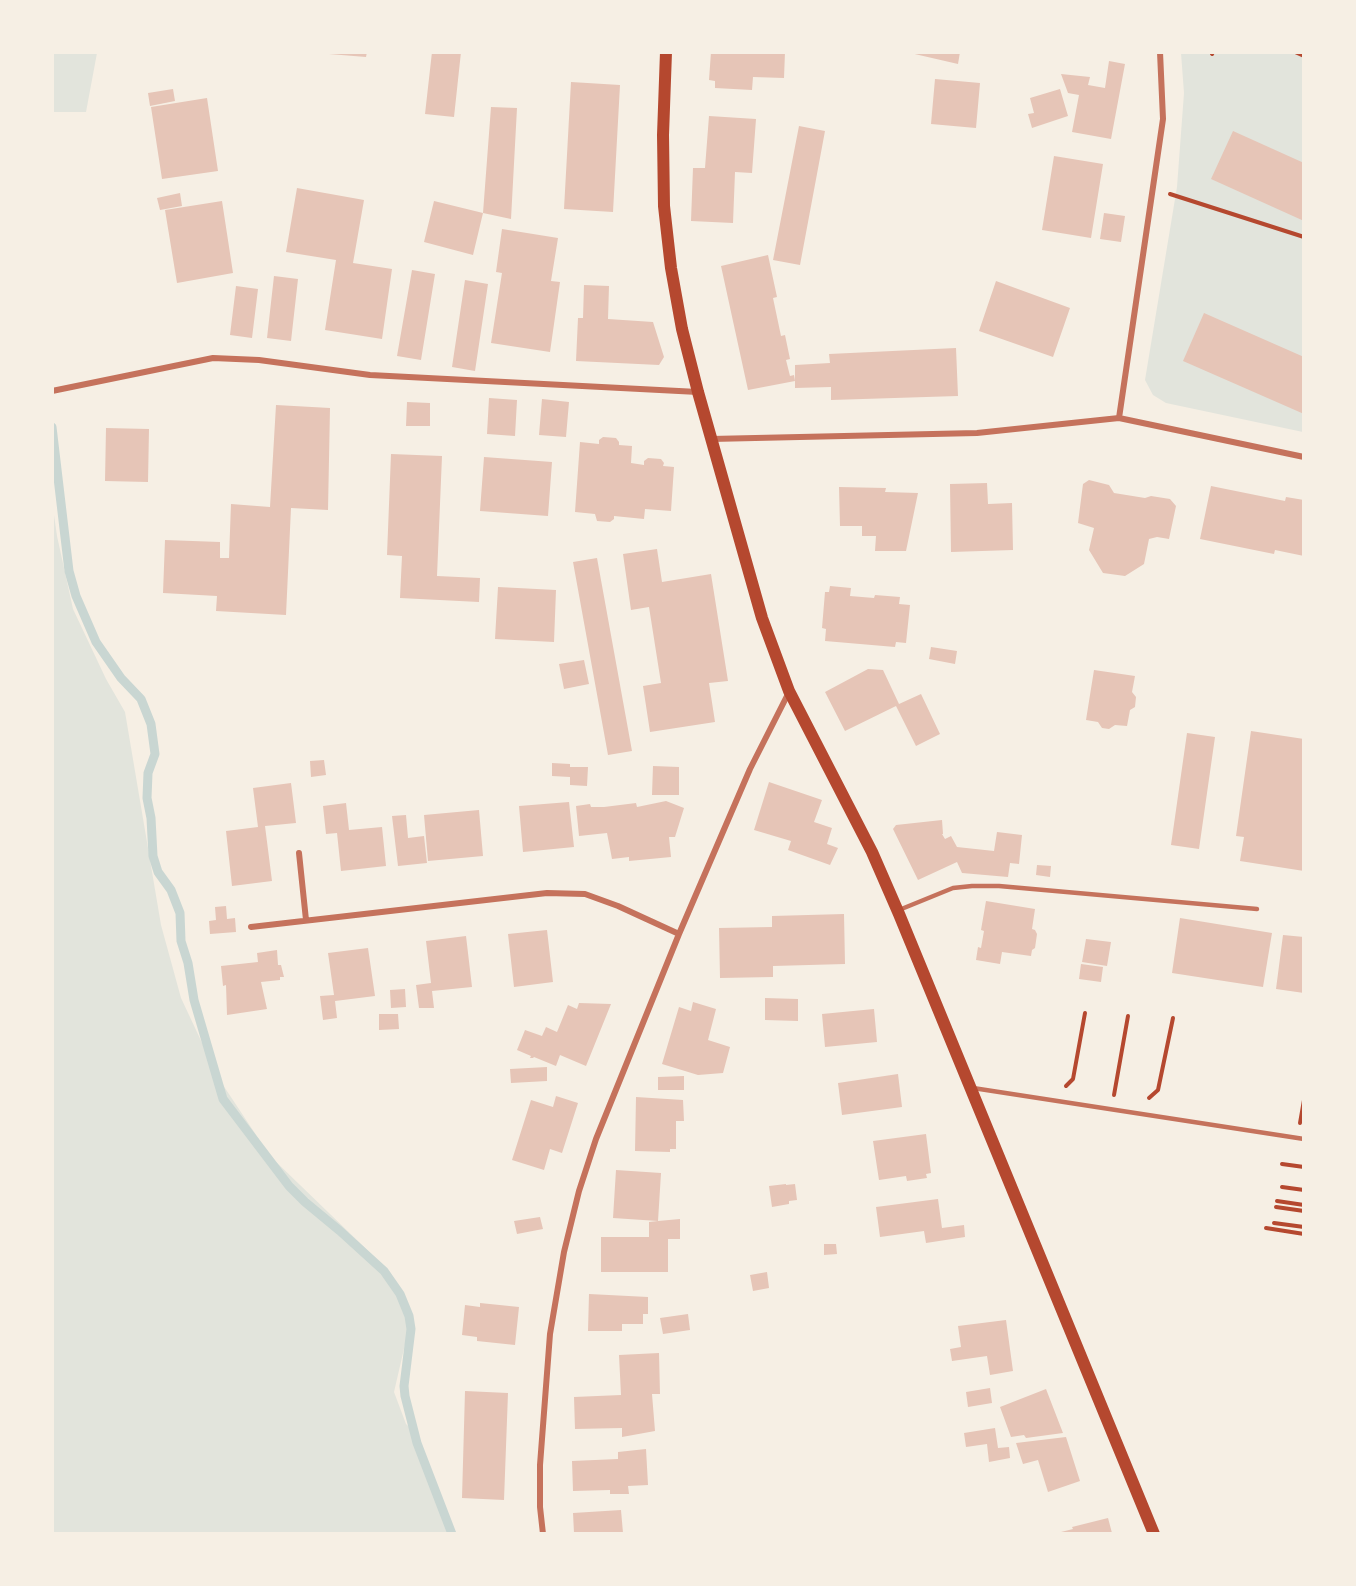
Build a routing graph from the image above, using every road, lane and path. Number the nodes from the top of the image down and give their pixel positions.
1 (666, 52) edge
2 (1160, 52) edge
3 (1295, 52) edge
4 (1304, 56) edge
5 (1153, 188) junction
6 (1304, 237) edge
7 (52, 391) edge
8 (698, 392) junction
9 (1119, 418) junction
10 (711, 439) junction
11 (1304, 457) edge
12 (789, 692) junction
13 (299, 853) dead end
14 (1257, 909) dead end
15 (897, 911) junction
16 (306, 920) junction
17 (251, 927) dead end
18 (680, 934) junction
19 (1084, 1013) dead end
20 (1128, 1016) dead end
21 (1173, 1018) dead end
22 (970, 1087) junction
23 (1053, 1100) junction
24 (1112, 1108) junction
25 (1132, 1111) junction
26 (1304, 1139) edge
27 (1282, 1164) dead end
28 (1304, 1167) edge
29 (1281, 1186) dead end
30 (1304, 1190) edge
31 (1277, 1201) dead end
32 (1304, 1205) edge
33 (1276, 1207) dead end
34 (1304, 1211) edge
35 (1274, 1223) dead end
36 (1304, 1227) edge
37 (1266, 1228) dead end
38 (1304, 1234) edge
39 (543, 1533) edge
40 (1154, 1533) edge

1 - 8 main road
2 - 5 street
3 - 4 path
5 - 6 path
5 - 9 street
7 - 8 street
8 - 10 main road
9 - 10 street
9 - 11 street
10 - 12 main road
12 - 15 main road
12 - 18 street
13 - 16 street
14 - 15 lane
15 - 22 main road
16 - 17 street
16 - 18 street
18 - 39 street
19 - 23 path
20 - 24 path
21 - 25 path
22 - 23 lane
22 - 40 main road
23 - 24 lane
24 - 25 lane
25 - 26 lane
27 - 28 path
29 - 30 path
31 - 32 path
33 - 34 path
35 - 36 path
37 - 38 path

